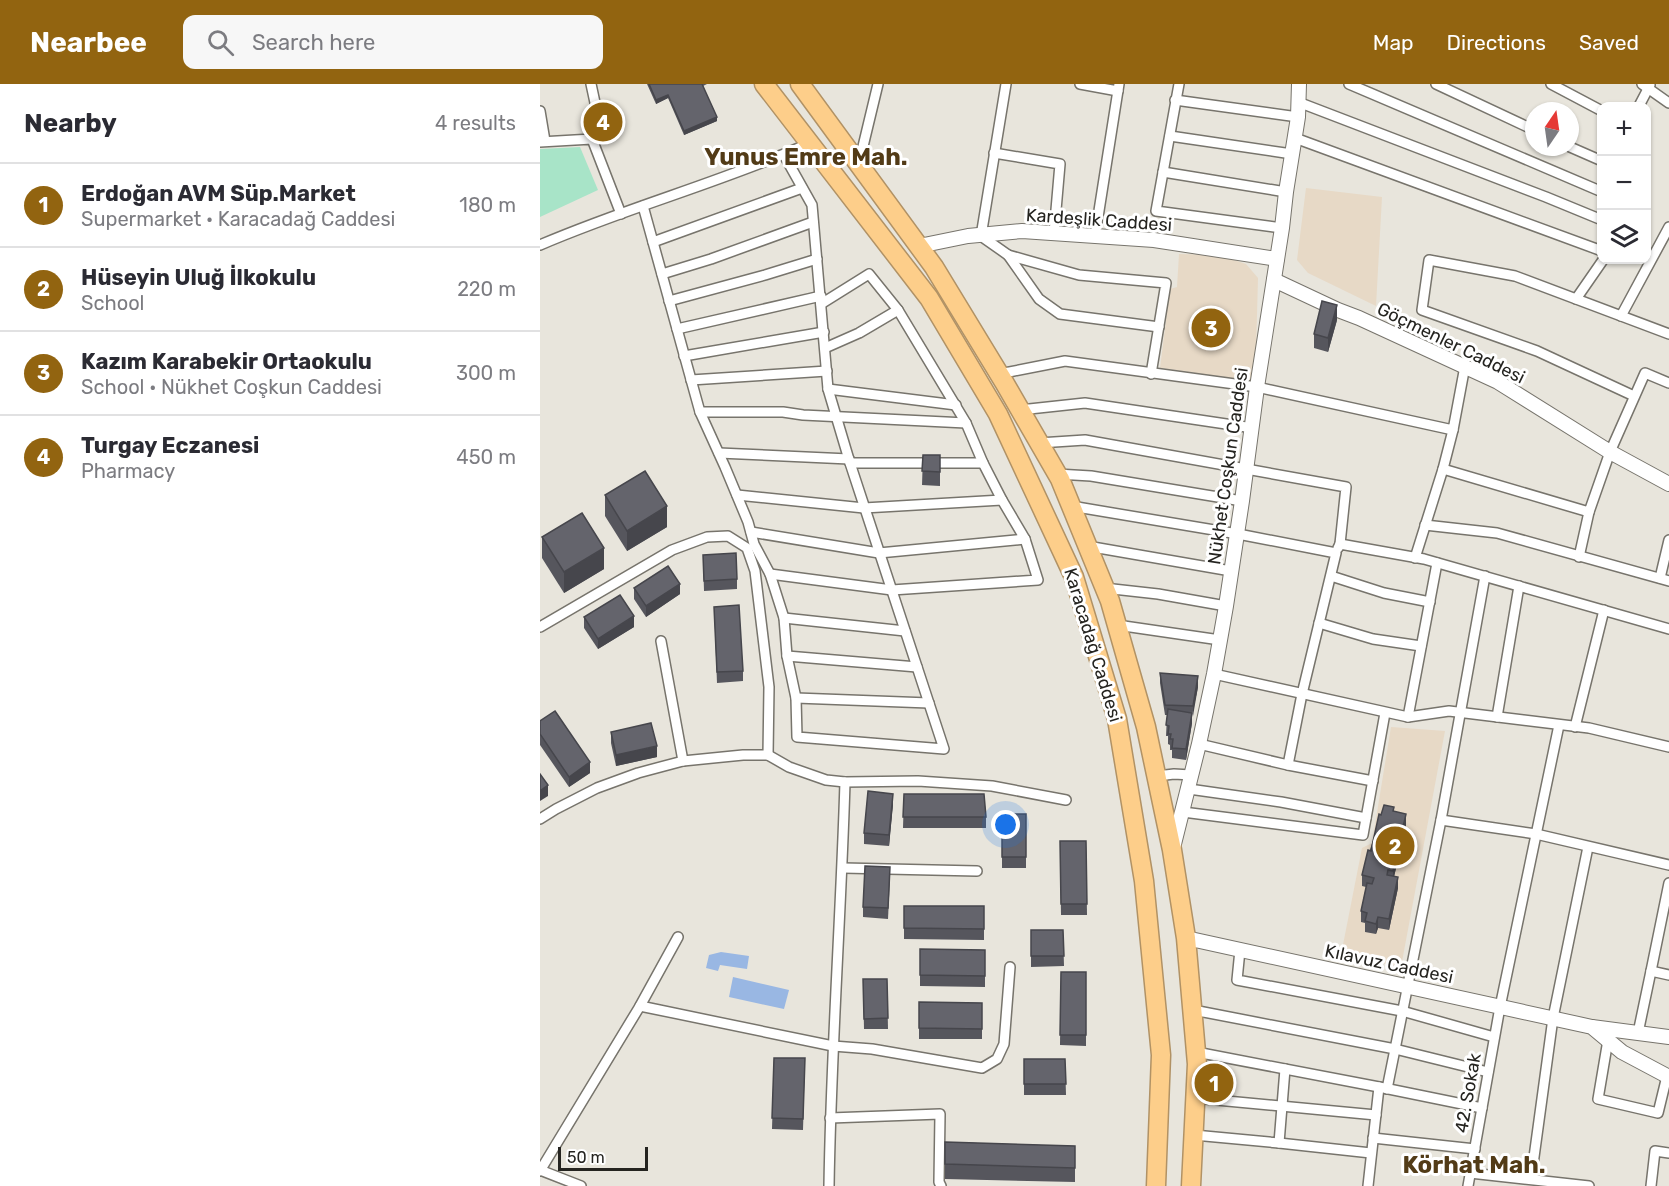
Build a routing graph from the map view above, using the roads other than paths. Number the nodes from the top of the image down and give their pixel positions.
1 (591, 84) edge
2 (764, 84) edge
3 (800, 84) edge
4 (878, 84) edge
5 (1005, 84) edge
6 (1080, 84) edge
7 (1179, 84) edge
8 (1299, 84) edge
9 (1349, 84) edge
10 (1436, 84) edge
11 (1551, 84) edge
12 (1647, 85) edge
13 (1118, 87) edge
14 (1175, 100) junction
15 (1298, 102) junction
16 (1641, 102) edge
17 (1669, 103) edge
18 (1597, 108) edge
19 (540, 111) edge
20 (1298, 117) junction
21 (1525, 126) edge
22 (1170, 136) junction
23 (1295, 138) junction
24 (592, 139) junction
25 (543, 142) edge
26 (810, 143) junction
27 (1579, 151) edge
28 (994, 153) junction
29 (1292, 154) junction
30 (784, 155) junction
31 (1597, 159) edge
32 (859, 164) junction
33 (1163, 172) junction
34 (802, 188) junction
35 (1597, 188) edge
36 (1286, 192) junction
37 (642, 206) junction
38 (621, 214) junction
39 (1597, 218) edge
40 (813, 222) junction
41 (1669, 226) edge
42 (1282, 228) junction
43 (1054, 233) junction
44 (981, 236) junction
45 (1095, 236) junction
46 (653, 242) junction
47 (540, 245) edge
48 (919, 246) junction
49 (1597, 249) edge
50 (1008, 255) junction
51 (817, 259) junction
52 (1277, 260) junction
53 (1600, 264) edge
54 (662, 274) junction
55 (1274, 280) junction
56 (1576, 299) junction
57 (821, 300) junction
58 (669, 301) junction
59 (898, 310) junction
60 (1621, 316) junction
61 (1159, 327) junction
62 (677, 329) junction
63 (824, 332) junction
64 (1669, 334) edge
65 (825, 348) junction
66 (684, 356) junction
67 (1465, 366) junction
68 (827, 371) junction
69 (999, 374) junction
70 (1151, 374) junction
71 (691, 380) junction
72 (1669, 382) edge
73 (1257, 387) junction
74 (828, 389) junction
75 (1634, 396) junction
76 (956, 405) junction
77 (1020, 410) junction
78 (700, 412) junction
79 (836, 416) junction
80 (966, 423) junction
81 (1253, 428) junction
82 (1453, 430) junction
83 (1039, 443) junction
84 (1610, 452) junction
85 (719, 453) junction
86 (849, 461) junction
87 (983, 463) junction
88 (1246, 468) junction
89 (1443, 469) junction
90 (1057, 474) junction
91 (1668, 481) edge
92 (737, 495) junction
93 (1002, 500) junction
94 (1242, 501) junction
95 (1071, 506) junction
96 (864, 508) junction
97 (1590, 512) junction
98 (1425, 525) junction
99 (751, 532) junction
100 (1238, 534) junction
101 (1025, 539) junction
102 (1669, 540) edge
103 (1087, 546) junction
104 (1338, 549) junction
105 (879, 553) junction
106 (1579, 557) junction
107 (1415, 558) junction
108 (1437, 563) junction
109 (1231, 571) junction
110 (770, 574) junction
111 (1331, 576) junction
112 (1485, 576) junction
113 (1665, 580) edge
114 (1519, 586) junction
115 (1104, 588) junction
116 (892, 590) junction
117 (1430, 602) junction
118 (1226, 606) junction
119 (1604, 610) junction
120 (784, 618) junction
121 (1319, 623) junction
122 (1117, 625) junction
123 (540, 627) edge
124 (1669, 629) edge
125 (905, 631) junction
126 (1220, 640) junction
127 (661, 641) dead end
128 (1421, 646) junction
129 (787, 656) junction
130 (917, 667) junction
131 (1214, 674) junction
132 (1302, 694) junction
133 (796, 698) junction
134 (929, 703) junction
135 (1385, 712) junction
136 (1460, 713) junction
137 (1408, 717) junction
138 (1497, 717) junction
139 (1559, 725) junction
140 (1575, 727) junction
141 (1199, 744) junction
142 (1669, 747) edge
143 (768, 755) junction
144 (683, 761) junction
145 (1288, 765) junction
146 (1157, 776) junction
147 (1373, 781) junction
148 (845, 782) junction
149 (1190, 782) junction
150 (1066, 800) dead end
151 (1183, 812) junction
152 (1366, 818) junction
153 (540, 819) edge
154 (1441, 820) junction
155 (1536, 834) junction
156 (1588, 847) junction
157 (1172, 850) junction
158 (1669, 865) edge
159 (843, 868) junction
160 (977, 871) dead end
161 (1669, 883) edge
162 (678, 937) dead end
163 (1186, 938) junction
164 (1240, 950) junction
165 (1010, 967) dead end
166 (1651, 971) junction
167 (1669, 975) edge
168 (1407, 986) junction
169 (640, 1006) junction
170 (1500, 1007) junction
171 (1193, 1010) junction
172 (1402, 1011) junction
173 (1553, 1018) junction
174 (1588, 1026) junction
175 (1638, 1033) junction
176 (1669, 1036) edge
177 (1494, 1037) junction
178 (1608, 1040) junction
179 (833, 1046) junction
180 (1395, 1049) junction
181 (1196, 1052) junction
182 (1285, 1069) junction
183 (1488, 1072) junction
184 (1668, 1077) edge
185 (1383, 1088) junction
186 (1195, 1098) junction
187 (1282, 1106) junction
188 (1482, 1108) junction
189 (1376, 1115) junction
190 (830, 1118) junction
191 (1194, 1135) junction
192 (1373, 1138) junction
193 (1279, 1143) junction
194 (1474, 1149) junction
195 (1669, 1153) edge
196 (1371, 1154) junction
197 (540, 1171) edge
198 (1470, 1173) junction
199 (1531, 1179) junction
200 (1563, 1184) edge
201 (580, 1186) edge
202 (830, 1186) edge
203 (941, 1186) edge
204 (1156, 1186) edge
205 (1191, 1186) edge
206 (1368, 1186) edge
207 (1468, 1186) edge
208 (1589, 1186) edge
209 (1651, 1186) edge

1 - 24 street
2 - 26 highway, Karacadağ Caddesi
3 - 32 highway, Karacadağ Caddesi
4 - 32 street
5 - 28 street
6 - 13 street
7 - 14 street
8 - 15 street, Nükhet Coşkun Caddesi
9 - 35 street
10 - 21 street
11 - 18 street
12 - 16 street
12 - 17 street
13 - 45 street
14 - 20 street
14 - 22 street
15 - 20 street, Nükhet Coşkun Caddesi
15 - 39 street
19 - 25 street
20 - 23 street, Nükhet Coşkun Caddesi
22 - 29 street
22 - 33 street
23 - 29 street, Nükhet Coşkun Caddesi
23 - 49 street
24 - 25 street
24 - 38 street
26 - 30 street
26 - 204 highway, Karacadağ Caddesi
27 - 31 street
28 - 43 street
28 - 44 street
29 - 36 street, Nükhet Coşkun Caddesi
30 - 34 street
30 - 37 street
32 - 48 highway, Karacadağ Caddesi
33 - 36 street
33 - 42 street
34 - 40 street
34 - 46 street
36 - 42 street, Nükhet Coşkun Caddesi
37 - 38 street
37 - 46 street
38 - 47 street
40 - 51 street
40 - 54 street
41 - 60 street
42 - 52 street, Nükhet Coşkun Caddesi
43 - 44 street, Kardeşlik Caddesi
43 - 45 street, Kardeşlik Caddesi
44 - 48 street, Kardeşlik Caddesi
44 - 50 street
45 - 52 street, Kardeşlik Caddesi
46 - 54 street
48 - 69 highway, Karacadağ Caddesi
50 - 61 street
50 - 61 street
51 - 57 street
51 - 58 street
52 - 55 street, Nükhet Coşkun Caddesi
53 - 56 street
54 - 58 street
55 - 67 street, Göçmenler Caddesi
55 - 73 street, Nükhet Coşkun Caddesi
56 - 60 street
56 - 75 street
57 - 59 street
57 - 62 street
57 - 63 street
58 - 62 street
59 - 65 street
59 - 76 street
60 - 64 street
61 - 70 street
62 - 66 street
63 - 65 street
63 - 66 street
65 - 68 street
66 - 71 street
67 - 82 street
67 - 84 street, Göçmenler Caddesi
68 - 71 street
68 - 74 street
69 - 70 street
69 - 77 highway, Karacadağ Caddesi
70 - 73 street
71 - 78 street
72 - 75 street
73 - 81 street, Nükhet Coşkun Caddesi
73 - 82 street
74 - 76 street
74 - 79 street
75 - 84 street
76 - 80 street
77 - 81 street
77 - 83 highway, Karacadağ Caddesi
78 - 79 street
78 - 85 street
79 - 80 street
79 - 86 street
80 - 87 street
81 - 88 street, Nükhet Coşkun Caddesi
82 - 89 street
83 - 88 street
83 - 90 highway, Karacadağ Caddesi
84 - 91 street, Göçmenler Caddesi
84 - 97 street
85 - 86 street
85 - 92 street
86 - 87 street
86 - 96 street
87 - 93 street
88 - 94 street, Nükhet Coşkun Caddesi
88 - 104 street
89 - 97 street
89 - 98 street
90 - 94 street
90 - 95 highway, Karacadağ Caddesi
92 - 96 street
92 - 99 street
93 - 96 street
93 - 101 street
94 - 100 street, Nükhet Coşkun Caddesi
95 - 100 street
95 - 103 highway, Karacadağ Caddesi
96 - 105 street
97 - 106 street
98 - 106 street
98 - 107 street
99 - 105 street
99 - 110 street
100 - 104 street
100 - 109 street, Nükhet Coşkun Caddesi
101 - 105 street
101 - 116 street
102 - 113 street
103 - 109 street
103 - 115 highway, Karacadağ Caddesi
104 - 107 street
104 - 111 street
105 - 116 street
106 - 113 street
107 - 108 street
108 - 112 street
108 - 117 street
109 - 118 street, Nükhet Coşkun Caddesi
110 - 116 street
110 - 120 street
111 - 117 street
111 - 121 street
112 - 114 street
112 - 136 street
114 - 119 street
114 - 138 street
115 - 118 street
115 - 122 highway, Karacadağ Caddesi
116 - 125 street
117 - 128 street
118 - 126 street, Nükhet Coşkun Caddesi
119 - 124 street
119 - 140 street
120 - 125 street
120 - 129 street
121 - 128 street
121 - 132 street
122 - 126 street
122 - 146 highway, Karacadağ Caddesi
123 - 143 street
125 - 130 street
126 - 131 street, Nükhet Coşkun Caddesi
127 - 144 street
128 - 137 street
129 - 130 street
129 - 133 street
130 - 134 street
131 - 132 street
131 - 141 street, Nükhet Coşkun Caddesi
132 - 135 street
132 - 145 street
133 - 134 street
133 - 134 street
135 - 137 street
135 - 147 street
136 - 137 street
136 - 138 street
136 - 154 street
138 - 139 street
139 - 140 street
139 - 155 street, 42. Sokak
140 - 142 street
141 - 145 street
141 - 149 street, Nükhet Coşkun Caddesi
143 - 144 street
143 - 148 street
144 - 153 street
145 - 147 street
146 - 149 street
146 - 157 highway, Karacadağ Caddesi
147 - 152 street
148 - 150 street
148 - 159 street
149 - 151 street, Nükhet Coşkun Caddesi
149 - 152 street
151 - 152 street
151 - 157 street, Nükhet Coşkun Caddesi
154 - 155 street
154 - 168 street
155 - 156 street
155 - 170 street, 42. Sokak
156 - 158 street
156 - 173 street
157 - 163 highway, Karacadağ Caddesi
159 - 160 street
159 - 179 street
161 - 166 street
162 - 169 street
163 - 164 street, Kılavuz Caddesi
163 - 171 highway, Karacadağ Caddesi
164 - 168 street, Kılavuz Caddesi
164 - 172 street
165 - 179 street
166 - 167 street
166 - 175 street
168 - 170 street, Kılavuz Caddesi
168 - 172 street
169 - 179 street
169 - 197 street
170 - 173 street, Kılavuz Caddesi
170 - 177 street, 42. Sokak
171 - 180 street
171 - 181 highway, Karacadağ Caddesi
172 - 177 street
172 - 180 street
173 - 174 street, Kılavuz Caddesi
173 - 199 street
174 - 175 street, Kılavuz Caddesi
174 - 178 street
175 - 176 street, Kılavuz Caddesi
177 - 183 street, 42. Sokak
178 - 184 street
178 - 184 street
179 - 190 street
180 - 183 street
180 - 185 street
181 - 182 street
181 - 186 highway, Karacadağ Caddesi
182 - 185 street
182 - 187 street
183 - 188 street, 42. Sokak
185 - 188 street
185 - 189 street
186 - 187 street
186 - 191 highway, Karacadağ Caddesi
187 - 189 street
187 - 193 street
188 - 194 street, 42. Sokak
189 - 192 street
190 - 202 street
190 - 203 street
191 - 193 street
191 - 205 highway, Karacadağ Caddesi
192 - 194 street
192 - 196 street
193 - 196 street
194 - 198 street, 42. Sokak
195 - 209 street
196 - 206 street
197 - 201 street
198 - 199 street
198 - 207 street, 42. Sokak
199 - 200 street
200 - 208 street

